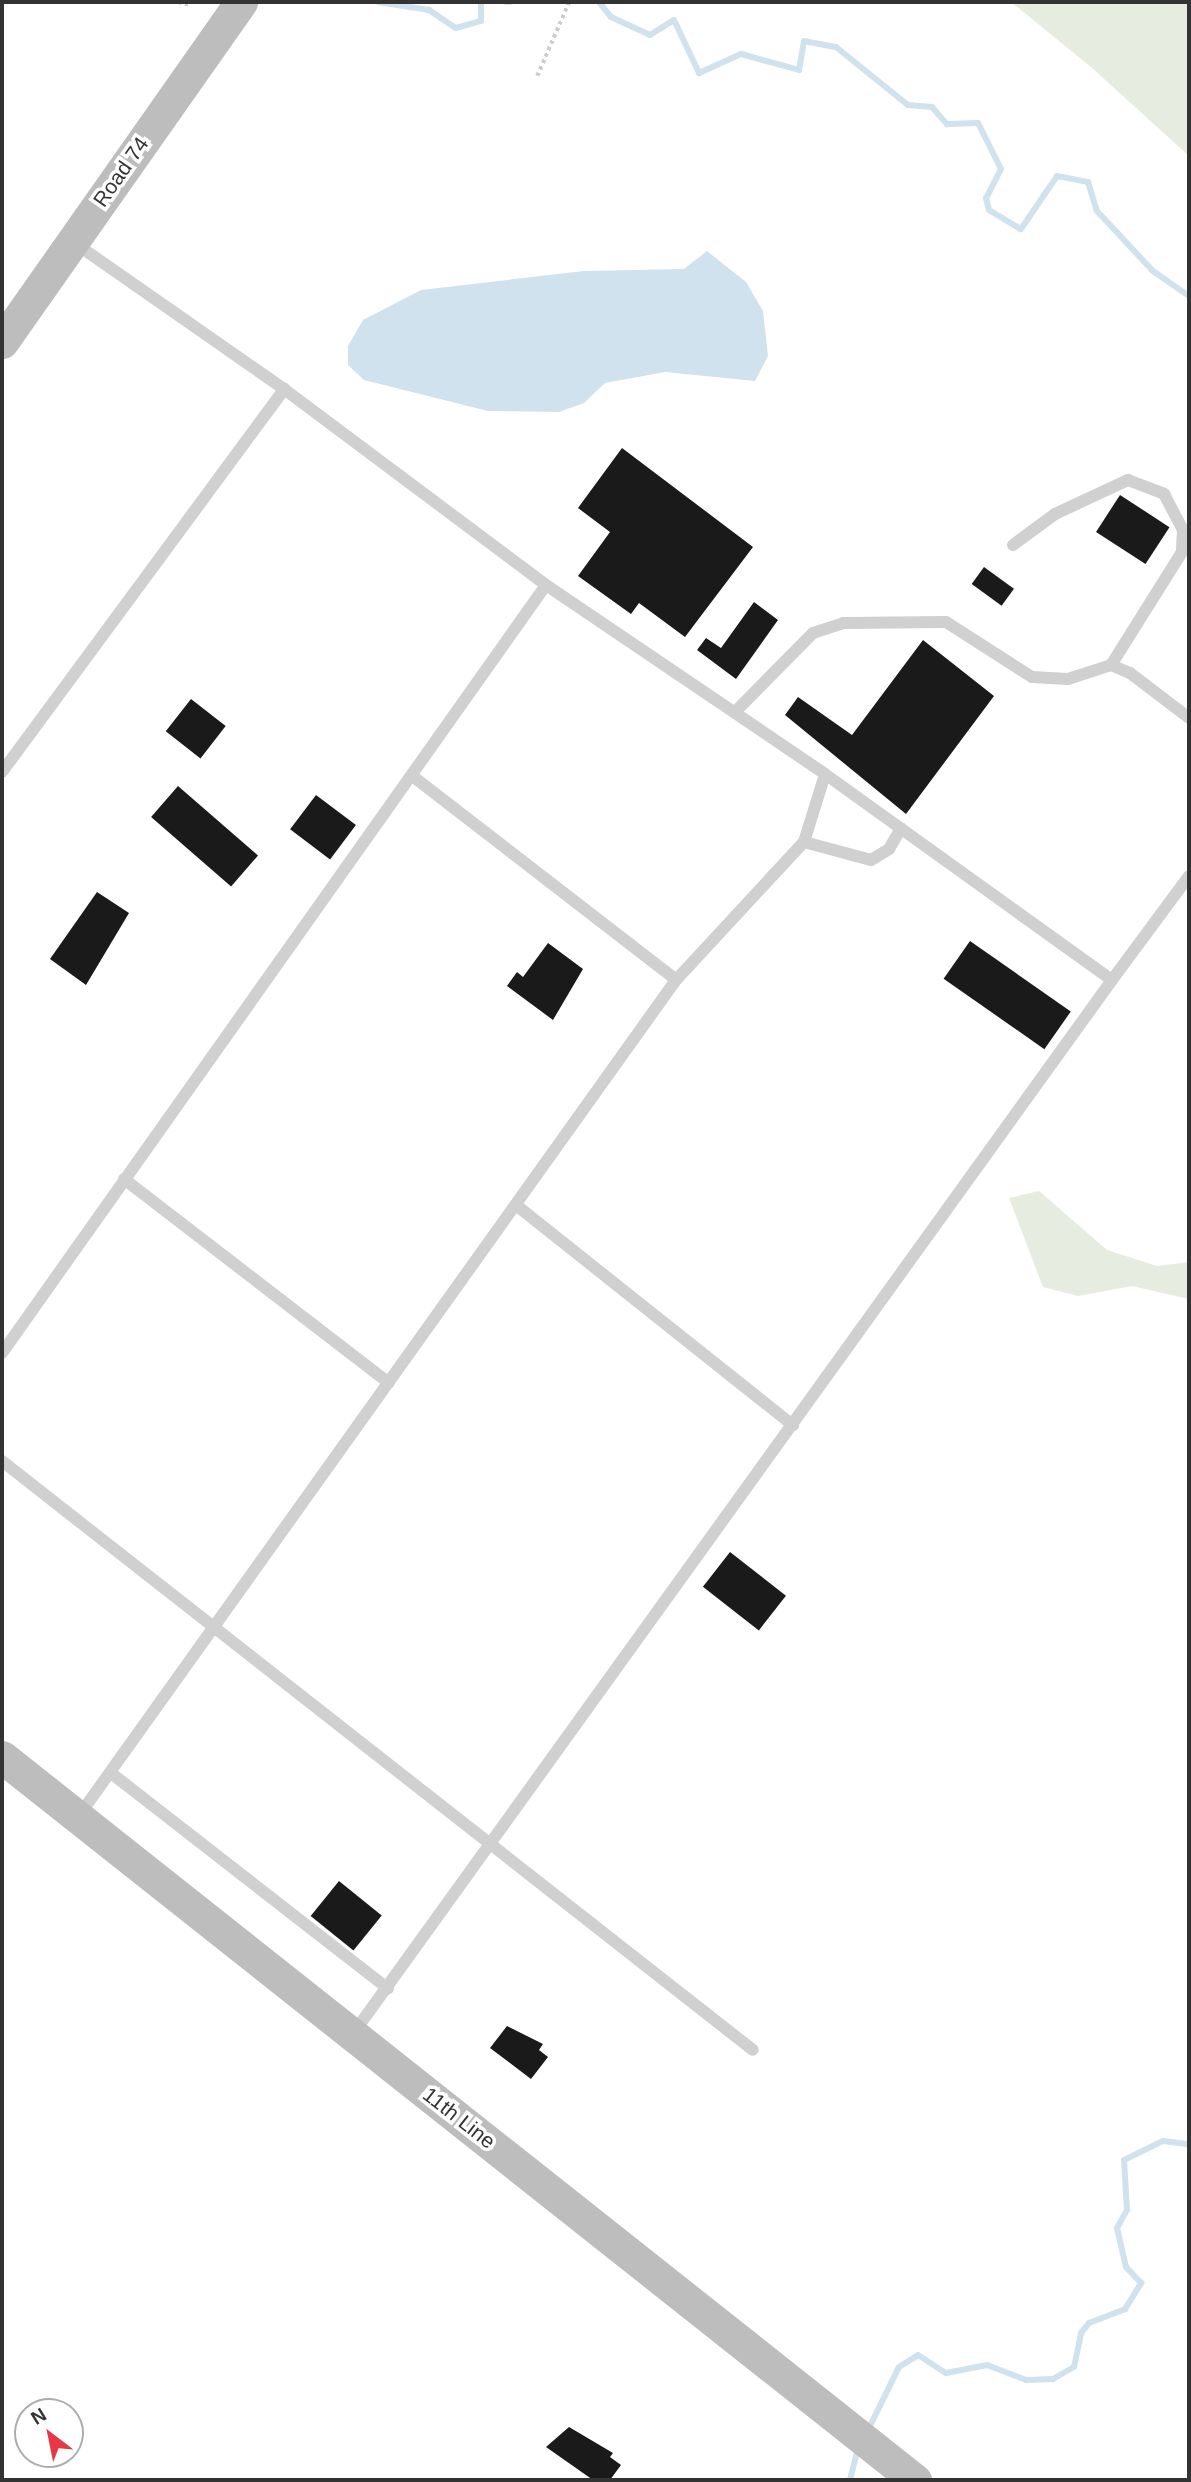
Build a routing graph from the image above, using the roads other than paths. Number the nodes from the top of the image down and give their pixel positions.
1 (241, 2) edge
2 (72, 241) junction
3 (2, 342) edge
4 (285, 389) junction
5 (1013, 545) dead end
6 (546, 585) junction
7 (1111, 665) junction
8 (735, 712) junction
9 (1189, 718) edge
10 (2, 772) edge
11 (825, 774) junction
12 (415, 778) junction
13 (901, 828) junction
14 (804, 842) junction
15 (1189, 876) edge
16 (1112, 980) junction
17 (676, 981) junction
18 (124, 1179) junction
19 (516, 1205) junction
20 (2, 1353) edge
21 (389, 1383) junction
22 (793, 1424) junction
23 (2, 1461) edge
24 (215, 1628) junction
25 (2, 1756) edge
26 (111, 1773) junction
27 (78, 1817) junction
28 (491, 1844) junction
29 (388, 1989) junction
30 (353, 2034) junction
31 (753, 2050) dead end
32 (915, 2480) edge

1 - 2 main road, Road 74
2 - 3 main road, Road 74
2 - 4 lane
4 - 6 lane
4 - 10 lane
5 - 7 lane
6 - 8 lane
6 - 12 lane
7 - 8 lane
7 - 9 lane
8 - 11 lane
11 - 13 lane
11 - 14 lane
12 - 17 lane
12 - 18 lane
13 - 14 lane
13 - 16 lane
14 - 17 lane
15 - 16 lane
16 - 22 lane
17 - 19 lane
18 - 20 lane
18 - 21 lane
19 - 21 lane
19 - 22 lane
21 - 24 lane
22 - 28 lane
23 - 24 lane
24 - 26 lane
24 - 28 lane
25 - 27 main road, 11th Line
26 - 27 lane
26 - 29 lane
27 - 30 main road, 11th Line
28 - 29 lane
28 - 31 lane
29 - 30 lane
30 - 32 main road, 11th Line

